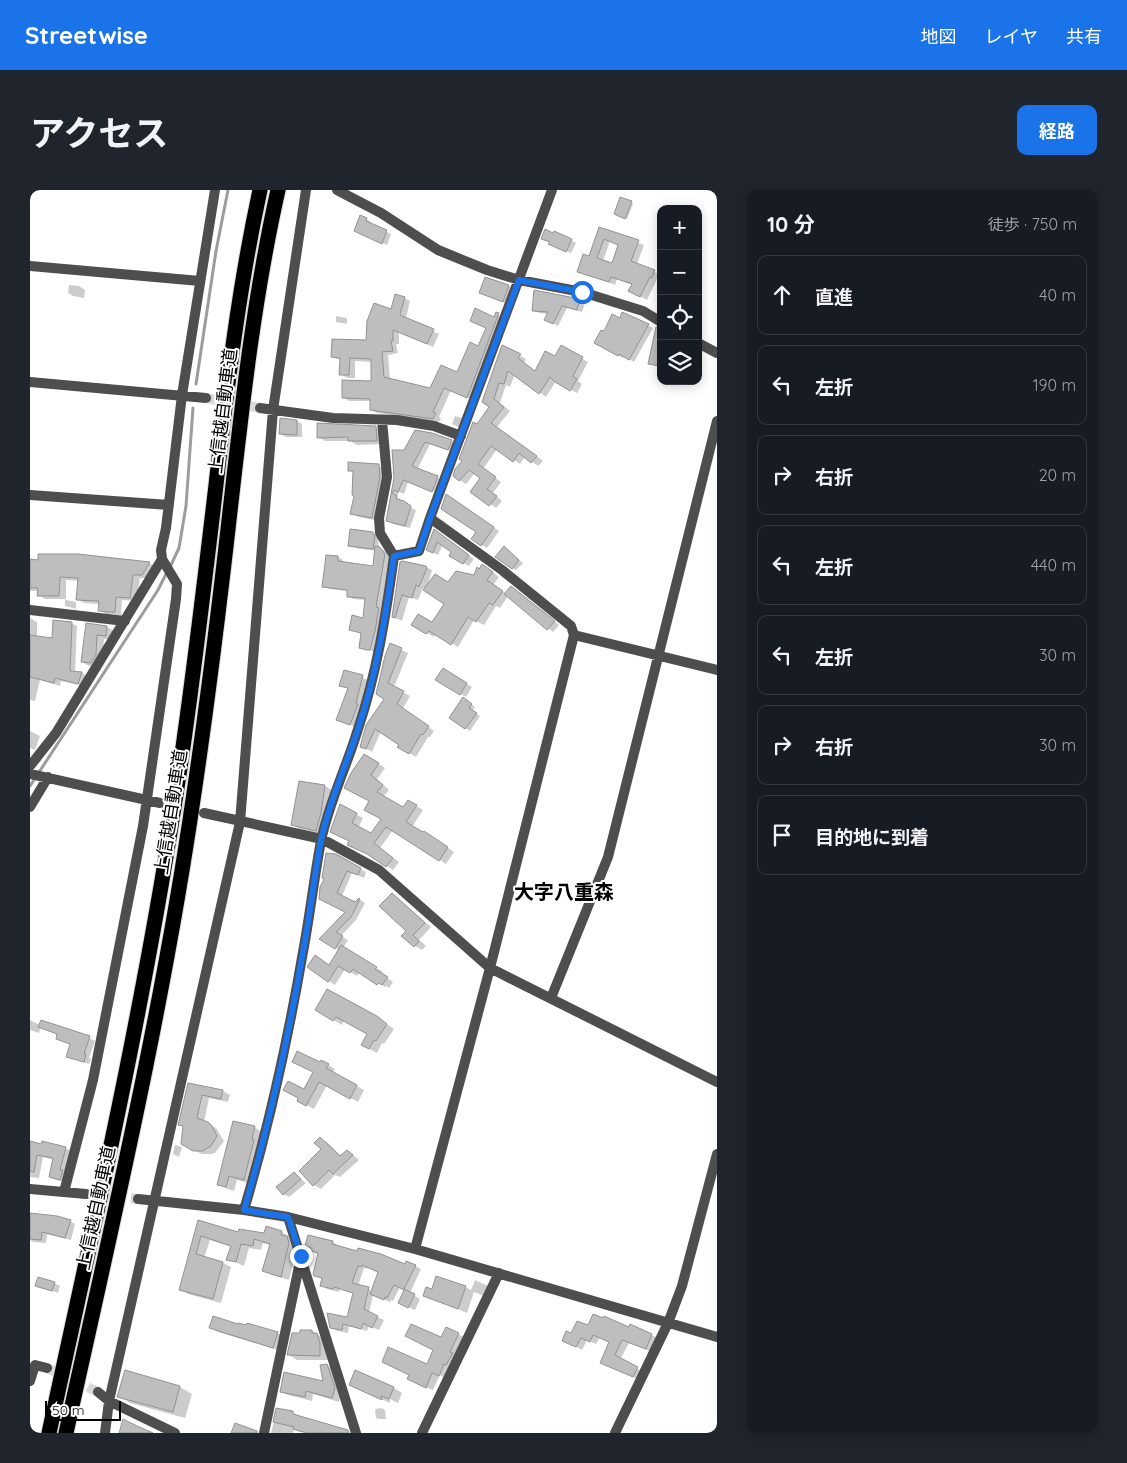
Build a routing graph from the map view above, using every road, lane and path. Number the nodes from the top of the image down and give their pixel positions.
1 (215, 190) edge
2 (260, 190) edge
3 (278, 190) edge
4 (306, 190) edge
5 (337, 190) edge
6 (552, 190) edge
7 (30, 266) edge
8 (519, 280) junction
9 (200, 281) junction
10 (657, 320) edge
11 (702, 345) edge
12 (717, 353) edge
13 (30, 382) edge
14 (182, 395) junction
15 (206, 398) tunnel mouth
16 (260, 408) tunnel mouth
17 (273, 410) junction
18 (382, 420) junction
19 (717, 421) edge
20 (461, 436) junction
21 (30, 495) edge
22 (169, 504) junction
23 (430, 518) junction
24 (394, 556) junction
25 (163, 561) junction
26 (30, 610) edge
27 (125, 621) junction
28 (574, 635) junction
29 (659, 655) junction
30 (717, 670) edge
31 (30, 766) edge
32 (30, 774) edge
33 (46, 777) junction
34 (146, 800) junction
35 (160, 803) tunnel mouth
36 (30, 807) edge
37 (204, 813) tunnel mouth
38 (240, 822) junction
39 (322, 839) junction
40 (490, 968) junction
41 (551, 998) junction
42 (717, 1082) edge
43 (717, 1154) edge
44 (30, 1189) edge
45 (64, 1192) junction
46 (86, 1194) tunnel mouth
47 (138, 1198) tunnel mouth
48 (154, 1200) junction
49 (244, 1210) junction
50 (288, 1217) junction
51 (416, 1249) junction
52 (301, 1256) junction
53 (499, 1273) junction
54 (668, 1323) junction
55 (717, 1337) edge
56 (47, 1368) dead end
57 (30, 1381) edge
58 (98, 1392) tunnel mouth
59 (109, 1402) junction
60 (49, 1433) edge
61 (66, 1433) edge
62 (105, 1433) edge
63 (175, 1433) edge
64 (264, 1433) edge
65 (356, 1433) edge
66 (422, 1433) edge
67 (614, 1433) edge

1 - 9 street
2 - 60 highway, 上信越自動車道
3 - 61 highway, 上信越自動車道
4 - 17 street
5 - 8 street
6 - 8 street
7 - 9 street
8 - 10 street
8 - 20 street
9 - 14 street
11 - 12 street
13 - 14 street
14 - 15 street
14 - 22 street
16 - 17 street
17 - 18 street
17 - 38 street
18 - 20 street
18 - 24 street
19 - 29 street
20 - 23 street
21 - 22 street
22 - 25 street
23 - 24 street
23 - 28 street
24 - 39 street
25 - 27 street
25 - 34 street
26 - 27 street
27 - 31 street
28 - 29 street
28 - 40 street
29 - 30 street
29 - 41 street
32 - 33 street
33 - 34 street
33 - 36 street
34 - 35 street
34 - 45 street
37 - 38 street
38 - 39 street
38 - 48 street
39 - 40 street
39 - 49 street
40 - 41 street
40 - 51 street
41 - 42 street
43 - 54 street
44 - 45 street
45 - 46 street
47 - 48 street
48 - 49 street
48 - 59 street
49 - 50 street
50 - 51 street
50 - 52 street
51 - 53 street
52 - 64 street
52 - 65 street
53 - 54 street
53 - 66 street
54 - 55 street
54 - 67 street
56 - 57 street
58 - 59 street
59 - 62 street
59 - 63 street

